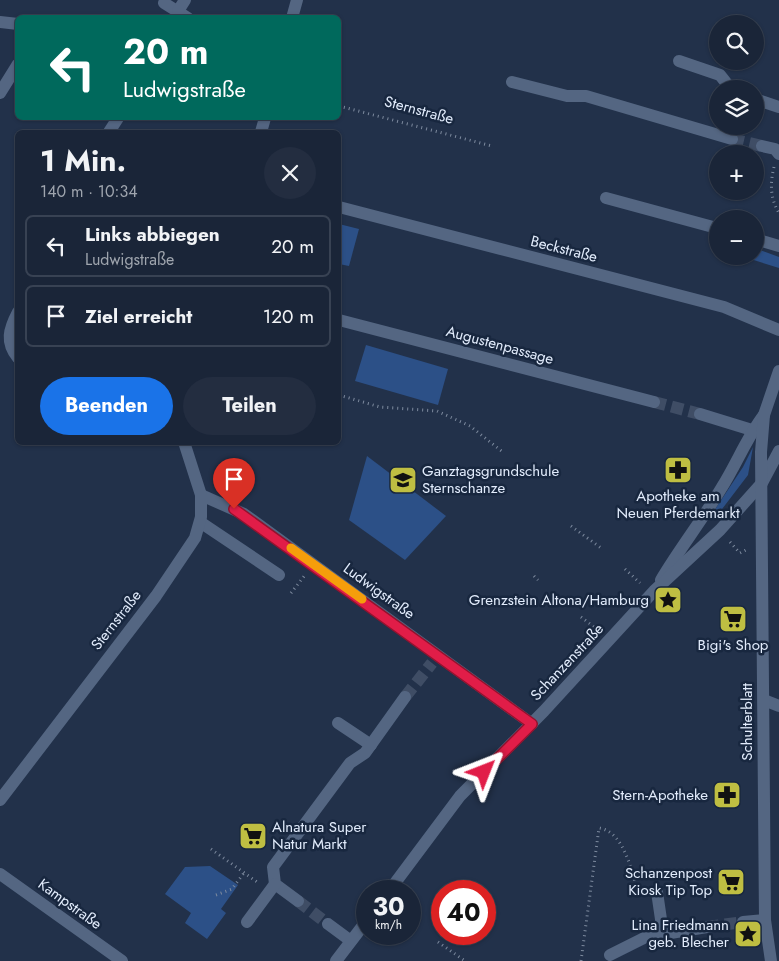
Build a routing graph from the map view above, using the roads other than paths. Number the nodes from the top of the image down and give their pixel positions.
1 (297, 0) edge
2 (164, 3) dead end
3 (183, 10) edge
4 (293, 15) edge
5 (0, 22) edge
6 (15, 24) edge
7 (679, 61) dead end
8 (15, 69) edge
9 (724, 80) edge
10 (512, 82) dead end
11 (0, 93) edge
12 (764, 102) edge
13 (779, 107) edge
14 (732, 138) tunnel mouth
15 (764, 146) tunnel mouth
16 (778, 153) edge
17 (606, 198) dead end
18 (341, 208) edge
19 (709, 226) edge
20 (764, 242) edge
21 (779, 246) edge
22 (15, 318) edge
23 (341, 321) edge
24 (779, 330) edge
25 (15, 354) edge
26 (779, 371) edge
27 (654, 402) tunnel mouth
28 (700, 414) tunnel mouth
29 (764, 414) junction
30 (752, 430) junction
31 (185, 445) edge
32 (778, 455) edge
33 (762, 483) junction
34 (201, 495) junction
35 (200, 522) junction
36 (279, 575) dead end
37 (652, 593) junction
38 (405, 697) tunnel mouth
39 (764, 700) junction
40 (779, 706) edge
41 (338, 723) dead end
42 (532, 724) junction
43 (371, 745) junction
44 (0, 800) edge
45 (0, 874) edge
46 (397, 880) edge
47 (272, 887) junction
48 (657, 892) dead end
49 (298, 901) tunnel mouth
50 (765, 920) junction
51 (247, 922) dead end
52 (743, 922) tunnel mouth
53 (328, 924) tunnel mouth
54 (707, 927) tunnel mouth
55 (663, 933) junction
56 (356, 935) edge
57 (351, 941) junction
58 (610, 955) dead end
59 (122, 961) edge
60 (336, 961) edge
61 (771, 961) edge

1 - 4 street
2 - 3 street
5 - 6 street
7 - 9 street
8 - 11 street
10 - 14 street
12 - 13 street
15 - 16 street
17 - 19 street
18 - 24 street, Beckstraße
20 - 21 street
22 - 25 street
23 - 27 street, Augustenpassage
26 - 29 street
28 - 30 street
29 - 30 street, Schanzenstraße
29 - 33 street, Schulterblatt
30 - 37 street, Schanzenstraße
31 - 34 street, Sternstraße
32 - 33 street, Schanzenstraße
33 - 37 street, Schanzenstraße
33 - 39 street, Schulterblatt
34 - 35 street, Sternstraße
34 - 42 street, Ludwigstraße
35 - 36 street
35 - 44 street, Sternstraße
37 - 42 street, Schanzenstraße
38 - 43 street
39 - 40 street
39 - 50 street, Schulterblatt
41 - 43 street
42 - 46 street, Schanzenstraße
43 - 47 street
45 - 59 street, Kampstraße
47 - 49 street
47 - 51 street
48 - 55 street
50 - 52 street
50 - 61 street, Schulterblatt
53 - 57 street
54 - 55 street
55 - 58 street
56 - 57 street
57 - 60 street

